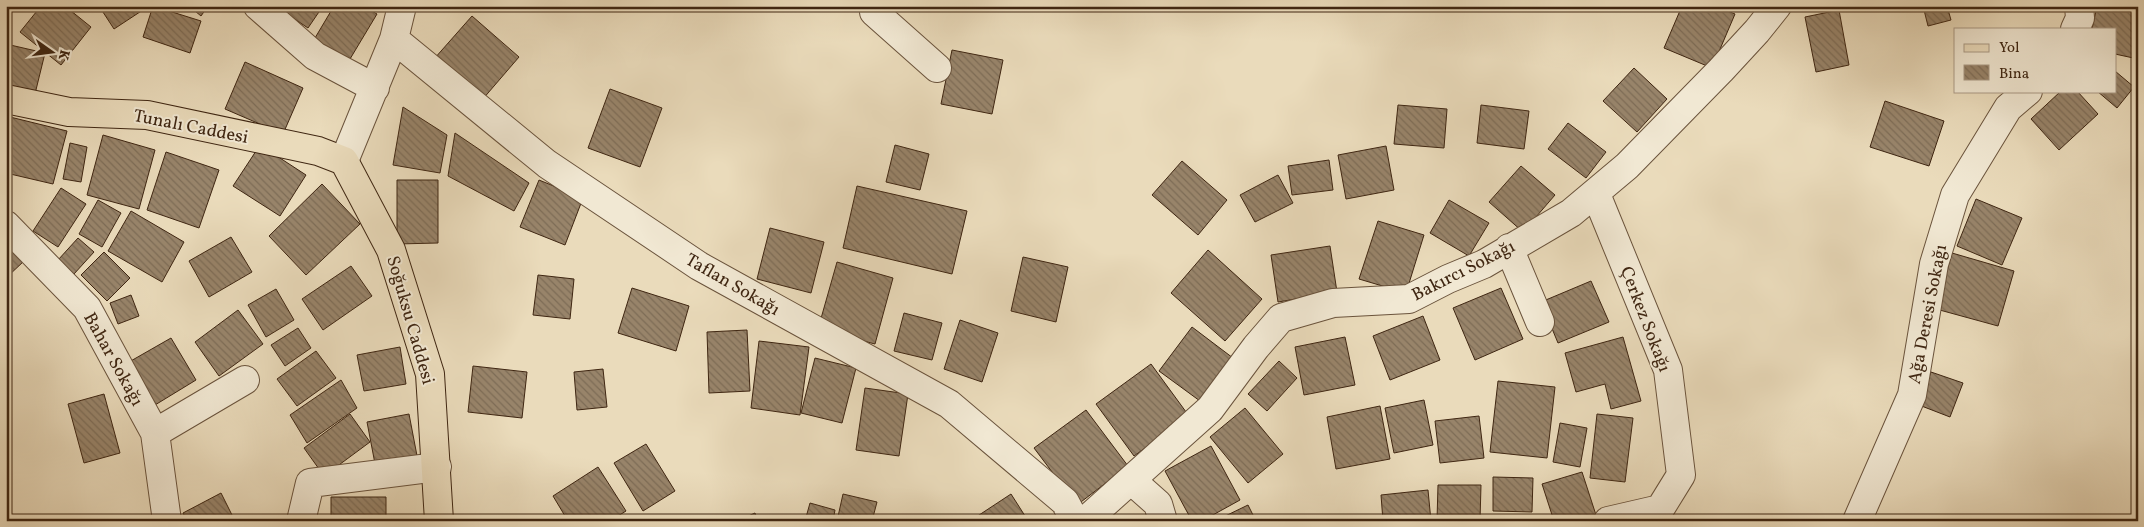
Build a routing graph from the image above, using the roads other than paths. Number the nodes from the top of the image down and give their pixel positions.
1 (258, 6) edge
2 (402, 6) edge
3 (879, 6) edge
4 (1777, 6) edge
5 (2079, 6) edge
6 (2075, 28) edge
7 (394, 39) junction
8 (937, 68) dead end
9 (375, 88) junction
10 (2027, 92) edge
11 (6, 99) edge
12 (344, 161) junction
13 (1596, 194) junction
14 (6, 225) edge
15 (1509, 248) junction
16 (1540, 322) dead end
17 (245, 380) dead end
18 (155, 433) junction
19 (437, 467) junction
20 (1131, 480) junction
21 (167, 521) edge
22 (301, 521) edge
23 (439, 521) edge
24 (1075, 521) edge
25 (1085, 521) edge
26 (1163, 521) edge
27 (1608, 521) edge
28 (1857, 521) edge

1 - 9 street
2 - 7 street
3 - 8 street
4 - 13 street, Bakırcı Sokağı
5 - 6 street
7 - 9 street
7 - 24 street, Taflan Sokağı
9 - 12 street
10 - 28 street, Ağa Deresi Sokağı
11 - 12 main road, Tunalı Caddesi
12 - 19 main road, Soğuksu Caddesi
13 - 15 street, Bakırcı Sokağı
13 - 27 street, Çerkez Sokağı
14 - 18 street, Bahar Sokağı
15 - 16 street
15 - 20 street, Bakırcı Sokağı
17 - 18 street
18 - 21 street, Bahar Sokağı
19 - 22 street
19 - 23 main road, Soğuksu Caddesi
20 - 25 street, Bakırcı Sokağı
20 - 26 street

